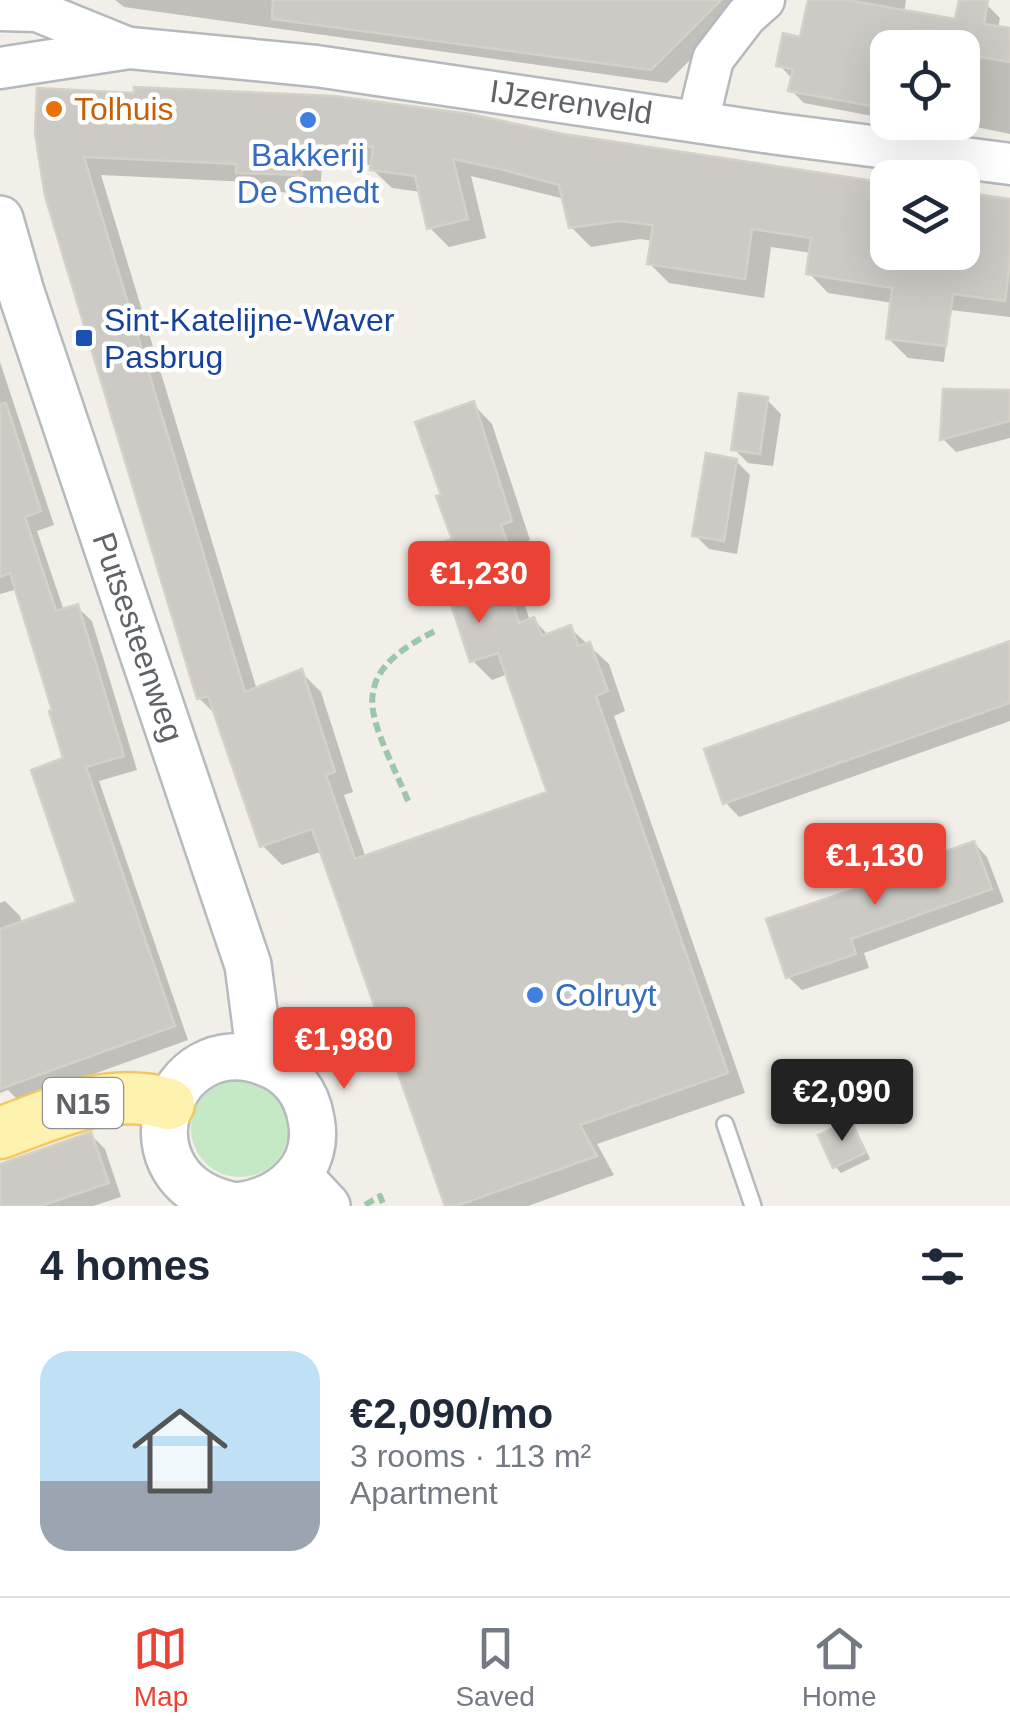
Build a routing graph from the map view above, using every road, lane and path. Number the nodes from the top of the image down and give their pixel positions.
1 (764, 0) edge
2 (0, 10) edge
3 (130, 48) junction
4 (0, 68) edge
5 (698, 121) junction
6 (1010, 164) edge
7 (0, 220) edge
8 (435, 631) dead end
9 (408, 801) dead end
10 (254, 1058) junction
11 (169, 1104) junction
12 (725, 1124) dead end
13 (0, 1133) edge
14 (313, 1191) edge
15 (237, 1206) edge
16 (364, 1206) edge
17 (384, 1206) edge
18 (753, 1206) edge

1 - 5 street
2 - 3 street, IJzerenveld
3 - 4 street, IJzerenveld
3 - 5 street, IJzerenveld
5 - 6 street, IJzerenveld
7 - 10 main road, Putsesteenweg
8 - 9 path
10 - 11 main road, N15
10 - 14 main road, N15
11 - 13 main road, N15
11 - 15 main road, N15
12 - 18 lane
14 - 15 main road, N15
16 - 17 path

